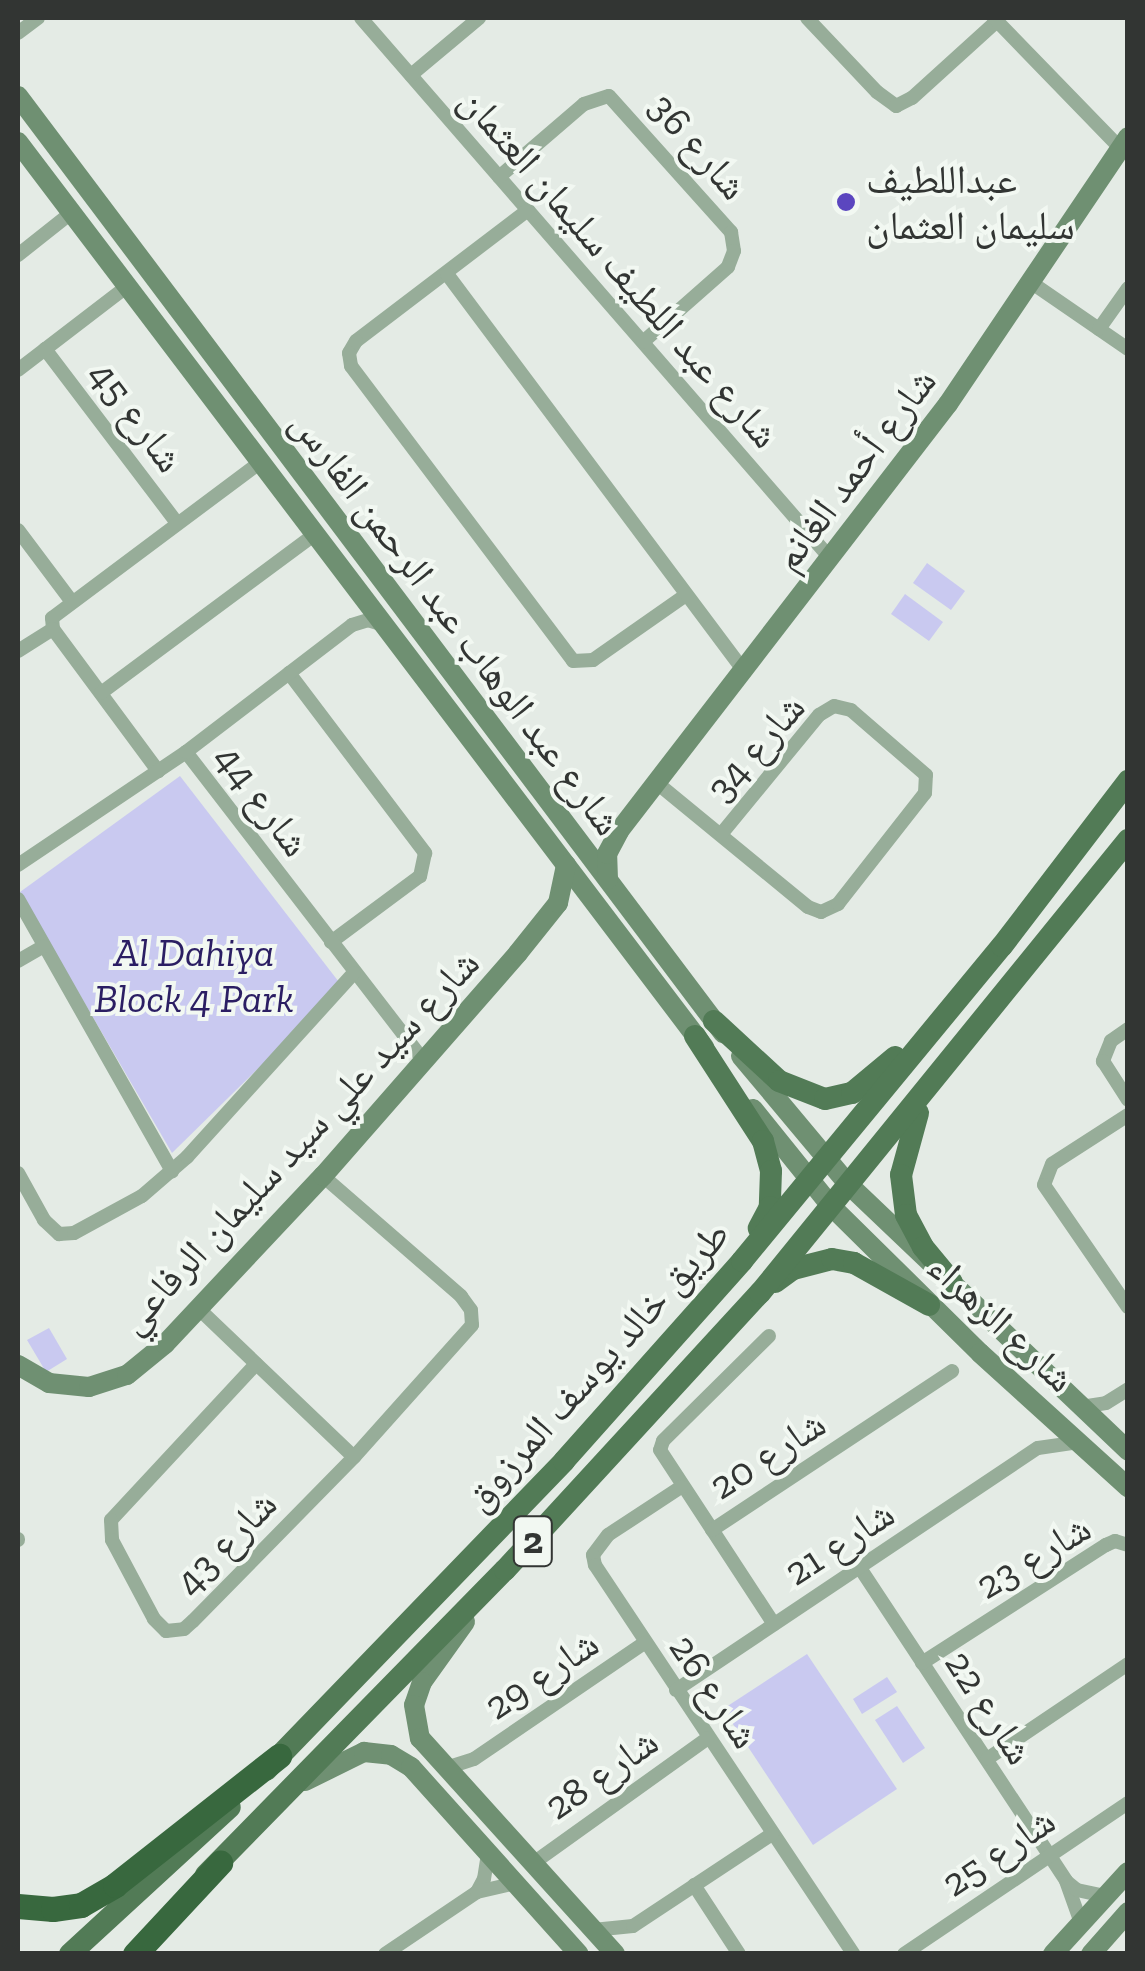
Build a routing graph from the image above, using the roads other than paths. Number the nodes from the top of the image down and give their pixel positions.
1 (38, 18) edge
2 (361, 18) edge
3 (479, 18) edge
4 (807, 18) edge
5 (996, 19) edge
6 (18, 33) edge
7 (411, 75) junction
8 (18, 96) edge
9 (18, 142) edge
10 (1124, 142) edge
11 (499, 177) junction
12 (92, 196) junction
13 (528, 210) junction
14 (71, 213) junction
15 (109, 217) junction
16 (88, 236) junction
17 (18, 254) edge
18 (447, 274) junction
19 (1032, 283) junction
20 (126, 286) junction
21 (1128, 288) edge
22 (1100, 330) junction
23 (643, 342) junction
24 (44, 349) junction
25 (1128, 349) edge
26 (18, 370) edge
27 (260, 463) junction
28 (336, 518) junction
29 (177, 524) junction
30 (18, 530) edge
31 (315, 534) junction
32 (356, 544) junction
33 (831, 558) junction
34 (337, 562) junction
35 (686, 594) junction
36 (362, 595) junction
37 (72, 602) junction
38 (352, 626) junction
39 (385, 626) junction
40 (53, 628) junction
41 (18, 651) edge
42 (745, 672) junction
43 (288, 673) junction
44 (100, 693) junction
45 (186, 752) junction
46 (158, 771) junction
47 (1128, 782) edge
48 (657, 783) junction
49 (618, 830) junction
50 (722, 833) junction
51 (575, 836) junction
52 (1124, 846) edge
53 (18, 864) edge
54 (566, 865) junction
55 (608, 879) junction
56 (18, 899) edge
57 (600, 908) junction
58 (554, 909) junction
59 (331, 942) junction
60 (44, 946) junction
61 (658, 946) junction
62 (1002, 946) junction
63 (639, 960) junction
64 (18, 961) edge
65 (673, 967) junction
66 (354, 973) junction
67 (654, 980) junction
68 (704, 1028) junction
69 (1128, 1030) edge
70 (424, 1061) junction
71 (929, 1089) junction
72 (1128, 1100) edge
73 (1128, 1115) edge
74 (826, 1160) junction
75 (172, 1171) junction
76 (18, 1173) edge
77 (323, 1176) junction
78 (810, 1181) junction
79 (848, 1184) junction
80 (831, 1206) junction
81 (742, 1261) junction
82 (952, 1282) junction
83 (760, 1293) junction
84 (930, 1305) junction
85 (199, 1308) junction
86 (1128, 1308) edge
87 (770, 1336) dead end
88 (256, 1364) junction
89 (18, 1365) edge
90 (952, 1371) dead end
91 (1128, 1389) edge
92 (1113, 1398) junction
93 (1040, 1407) junction
94 (1081, 1407) junction
95 (1108, 1432) junction
96 (1079, 1442) junction
97 (1038, 1448) junction
98 (1128, 1451) edge
99 (354, 1457) junction
100 (681, 1487) junction
101 (1128, 1487) edge
102 (712, 1530) junction
103 (1128, 1545) edge
104 (860, 1568) junction
105 (505, 1570) junction
106 (774, 1624) junction
107 (644, 1642) junction
108 (922, 1663) junction
109 (1128, 1664) edge
110 (676, 1690) junction
111 (708, 1738) junction
112 (280, 1756) junction
113 (986, 1759) junction
114 (452, 1776) junction
115 (294, 1787) junction
116 (1128, 1803) edge
117 (494, 1822) junction
118 (772, 1834) junction
119 (482, 1846) junction
120 (1049, 1856) junction
121 (220, 1863) junction
122 (532, 1864) junction
123 (1128, 1872) edge
124 (1066, 1881) junction
125 (516, 1883) junction
126 (694, 1885) junction
127 (554, 1888) junction
128 (477, 1892) junction
129 (1105, 1896) junction
130 (18, 1906) edge
131 (536, 1906) junction
132 (574, 1910) junction
133 (1128, 1912) edge
134 (1081, 1923) junction
135 (633, 1926) junction
136 (593, 1930) junction
137 (567, 1944) edge
138 (70, 1954) edge
139 (117, 1954) edge
140 (136, 1954) edge
141 (385, 1954) edge
142 (618, 1954) edge
143 (739, 1954) edge
144 (852, 1954) edge
145 (904, 1954) edge
146 (1053, 1954) edge
147 (1091, 1954) edge

1 - 6 street
2 - 7 street, شارع عبد اللطيف سليمان العثمان
3 - 7 street
4 - 5 street
5 - 10 street
7 - 11 street, شارع عبد اللطيف سليمان العثمان
8 - 12 street, شارع عبد الوهاب عبد الرحمن الفارس
9 - 14 street, شارع عبد الوهاب عبد الرحمن الفارس
10 - 19 street, شارع أحمد الغانم
11 - 13 street, شارع عبد اللطيف سليمان العثمان
11 - 23 street, شارع 36
12 - 14 street
12 - 15 street, شارع عبد الوهاب عبد الرحمن الفارس
13 - 18 street
13 - 23 street, شارع عبد اللطيف سليمان العثمان
14 - 16 street, شارع عبد الوهاب عبد الرحمن الفارس
14 - 17 street
15 - 16 street
15 - 28 street, شارع عبد الوهاب عبد الرحمن الفارس
16 - 20 street, شارع عبد الوهاب عبد الرحمن الفارس
18 - 35 street
18 - 35 street
19 - 22 street
19 - 33 street, شارع أحمد الغانم
20 - 24 street, شارع 45
20 - 27 street, شارع عبد الوهاب عبد الرحمن الفارس
21 - 22 street
22 - 25 street
23 - 33 street, شارع عبد اللطيف سليمان العثمان
24 - 26 street, شارع 45
24 - 29 street, شارع 45
27 - 29 street, شارع 45
27 - 31 street, شارع عبد الوهاب عبد الرحمن الفارس
28 - 31 street
28 - 32 street, شارع عبد الوهاب عبد الرحمن الفارس
29 - 37 street, شارع 45
30 - 37 street
31 - 34 street, شارع عبد الوهاب عبد الرحمن الفارس
31 - 44 street
32 - 34 street
32 - 51 street, شارع عبد الوهاب عبد الرحمن الفارس
33 - 42 street, شارع أحمد الغانم
34 - 36 street, شارع عبد الوهاب عبد الرحمن الفارس
35 - 42 street
36 - 38 street
36 - 39 street, شارع عبد الوهاب عبد الرحمن الفارس
37 - 40 street, شارع 45
38 - 39 street
38 - 43 street, شارع 44
39 - 54 street, شارع عبد الوهاب عبد الرحمن الفارس
40 - 41 street
40 - 44 street
42 - 48 street, شارع أحمد الغانم
43 - 45 street, شارع 44
43 - 59 street
44 - 46 street
45 - 46 street
45 - 59 street, شارع 44
46 - 53 street
47 - 62 main road, طريق خالد يوسف المرزوق / 2
48 - 49 street, شارع أحمد الغانم
48 - 50 street, شارع 34
49 - 51 street
49 - 55 street, شارع أحمد الغانم
50 - 50 street, شارع 34
51 - 55 street, شارع عبد الوهاب عبد الرحمن الفارس
52 - 71 main road, طريق خالد يوسف المرزوق / 2
54 - 57 street, شارع عبد الوهاب عبد الرحمن الفارس
54 - 58 street, شارع سيد علي سيد سليمان الرفاعي
55 - 61 street, شارع عبد الوهاب عبد الرحمن الفارس
56 - 60 street
57 - 58 street
57 - 63 street, شارع عبد الوهاب عبد الرحمن الفارس
58 - 70 street, شارع سيد علي سيد سليمان الرفاعي
59 - 66 street, شارع 44
60 - 64 street
60 - 75 street
61 - 63 street
61 - 65 street, شارع عبد الوهاب عبد الرحمن الفارس
62 - 68 main road
62 - 74 main road, طريق خالد يوسف المرزوق / 2
63 - 67 street, شارع عبد الوهاب عبد الرحمن الفارس
65 - 67 street
65 - 68 street, شارع عبد الوهاب عبد الرحمن الفارس
66 - 70 street, شارع 44
66 - 75 street
67 - 68 street, شارع عبد الوهاب عبد الرحمن الفارس
68 - 74 street, شارع عبد الوهاب عبد الرحمن الفارس
68 - 78 street, شارع عبد الوهاب عبد الرحمن الفارس
68 - 81 main road
69 - 72 street
70 - 77 street, شارع سيد علي سيد سليمان الرفاعي
71 - 79 main road, طريق خالد يوسف المرزوق / 2
71 - 82 main road
73 - 86 street
74 - 78 main road, طريق خالد يوسف المرزوق / 2
74 - 79 street, شارع عبد الوهاب عبد الرحمن الفارس
75 - 76 street
77 - 85 street, شارع سيد علي سيد سليمان الرفاعي
77 - 99 street, شارع 43
78 - 80 street, شارع عبد الوهاب عبد الرحمن الفارس
78 - 81 main road, طريق خالد يوسف المرزوق / 2
79 - 80 main road, طريق خالد يوسف المرزوق / 2
79 - 82 street, شارع الزهراء
80 - 83 main road, طريق خالد يوسف المرزوق / 2
80 - 84 street, شارع الزهراء
81 - 112 main road, طريق خالد يوسف المرزوق / 2
82 - 94 street, شارع الزهراء
83 - 84 main road
83 - 105 main road, طريق خالد يوسف المرزوق / 2
84 - 93 street, شارع الزهراء
85 - 88 street
85 - 89 street, شارع سيد علي سيد سليمان الرفاعي
87 - 100 street
88 - 99 street
88 - 99 street, شارع 43
90 - 102 street, شارع 20
91 - 92 street
92 - 94 street
92 - 95 street
93 - 96 street, شارع الزهراء
93 - 97 street
94 - 95 street, شارع الزهراء
95 - 98 street, شارع الزهراء
96 - 97 street, شارع 21
96 - 101 street, شارع الزهراء
97 - 104 street, شارع 21
100 - 102 street
100 - 107 street, شارع 26
102 - 106 street, شارع 20
103 - 108 street, شارع 23
104 - 106 street, شارع 21
104 - 108 street, شارع 22
105 - 114 street
105 - 115 main road, طريق خالد يوسف المرزوق / 2
106 - 110 street, شارع 21
107 - 110 street, شارع 26
107 - 114 street, شارع 29
108 - 113 street, شارع 22
109 - 113 street
110 - 111 street, شارع 26
111 - 118 street, شارع 26
111 - 122 street, شارع 28
112 - 130 highway
112 - 138 main road, طريق خالد يوسف المرزوق / 2
113 - 120 street, شارع 22
114 - 117 street
115 - 119 street
115 - 121 main road, طريق خالد يوسف المرزوق / 2
116 - 120 street, شارع 25
117 - 119 street
117 - 122 street
118 - 126 street
118 - 144 street, شارع 26
119 - 125 street
119 - 128 street
120 - 124 street, شارع 22
120 - 145 street, شارع 25
121 - 139 main road, طريق خالد يوسف المرزوق / 2
121 - 140 highway
122 - 127 street
123 - 129 street
124 - 129 street
124 - 134 street, شارع 22
125 - 128 street
125 - 131 street
126 - 135 street
126 - 143 street
127 - 131 street
127 - 132 street
128 - 141 street
129 - 134 street
131 - 137 street
132 - 136 street
132 - 137 street
133 - 147 street
134 - 146 street
135 - 136 street
135 - 142 street
136 - 142 street

